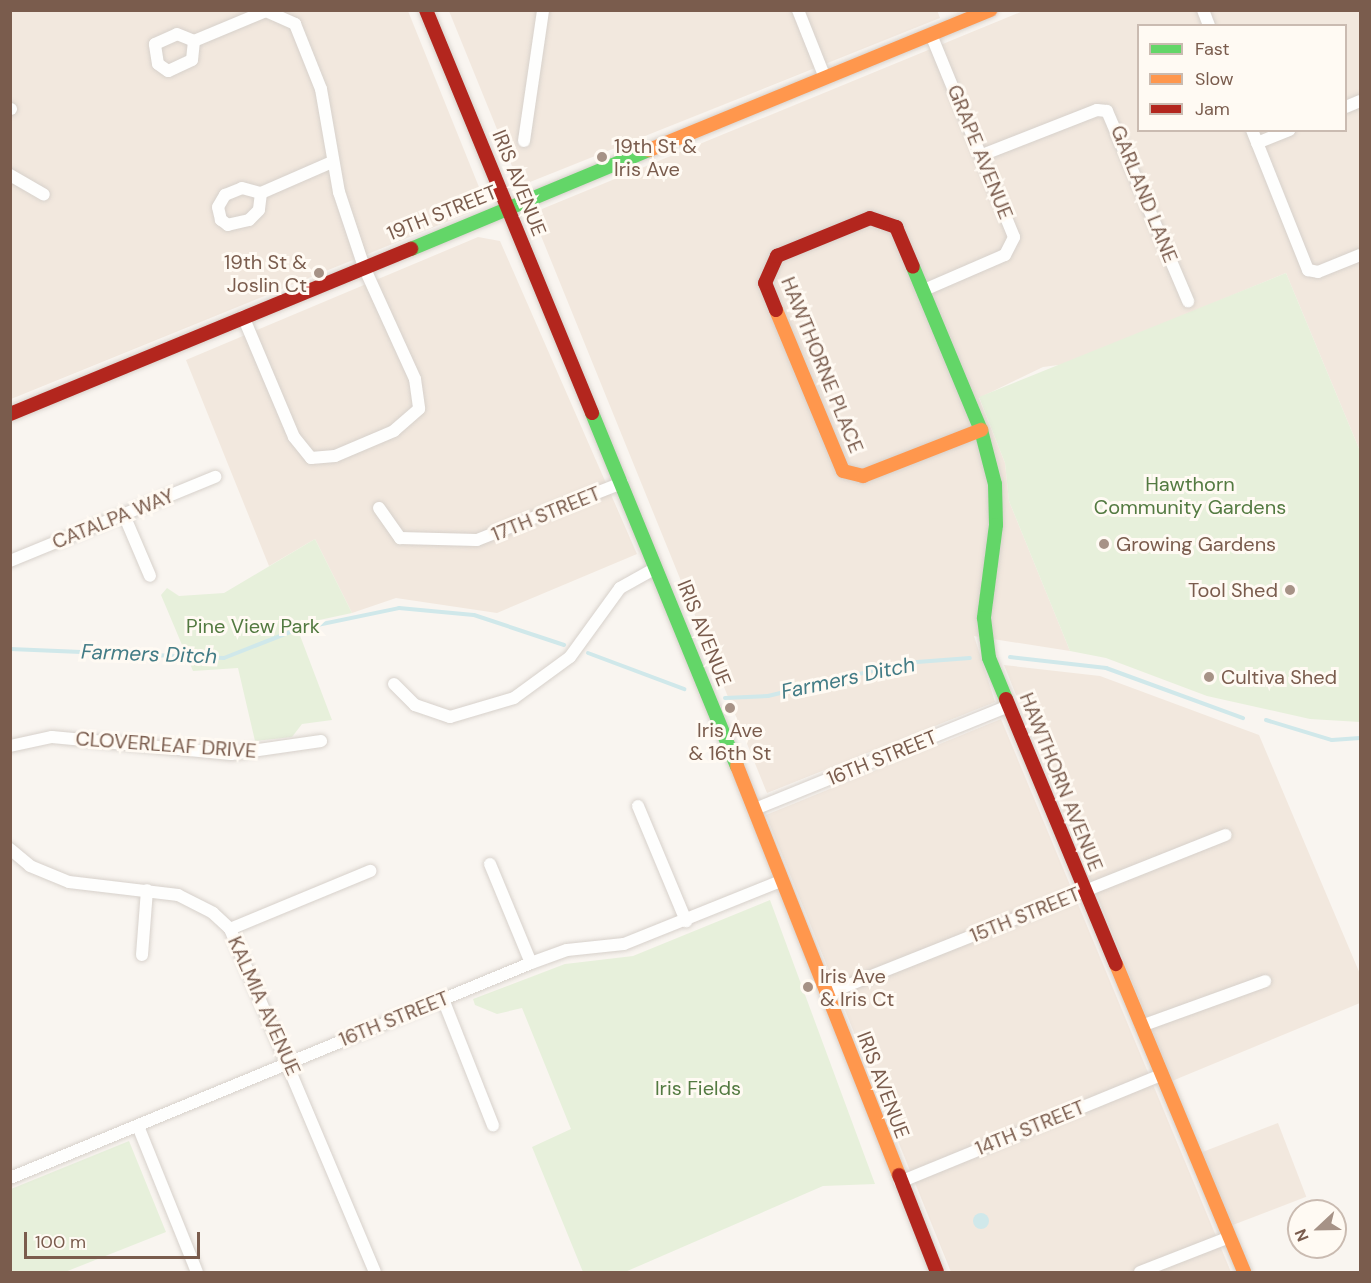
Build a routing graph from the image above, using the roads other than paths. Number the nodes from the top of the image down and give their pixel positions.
1 (426, 10) edge
2 (543, 10) edge
3 (798, 10) edge
4 (990, 10) edge
5 (957, 17) edge
6 (932, 35) junction
7 (195, 41) dead end
8 (825, 78) junction
9 (1253, 132) edge
10 (1284, 132) edge
11 (524, 141) dead end
12 (1257, 143) junction
13 (982, 155) junction
14 (330, 163) junction
15 (10, 176) edge
16 (261, 193) dead end
17 (44, 195) dead end
18 (508, 207) junction
19 (1360, 255) edge
20 (364, 267) junction
21 (924, 290) junction
22 (1188, 301) dead end
23 (243, 316) junction
24 (10, 414) edge
25 (981, 430) junction
26 (215, 477) dead end
27 (622, 483) junction
28 (379, 508) dead end
29 (124, 516) junction
30 (10, 561) edge
31 (656, 568) junction
32 (150, 576) dead end
33 (394, 684) dead end
34 (1009, 706) junction
35 (321, 741) dead end
36 (10, 746) edge
37 (638, 806) dead end
38 (755, 809) junction
39 (1225, 835) dead end
40 (10, 849) edge
41 (490, 864) dead end
42 (370, 871) dead end
43 (783, 880) junction
44 (147, 890) junction
45 (1085, 890) junction
46 (686, 921) junction
47 (230, 929) junction
48 (142, 955) dead end
49 (531, 963) junction
50 (1265, 981) dead end
51 (826, 994) junction
52 (442, 999) junction
53 (1141, 1026) junction
54 (289, 1061) junction
55 (1161, 1076) junction
56 (493, 1125) dead end
57 (138, 1126) junction
58 (10, 1178) edge
59 (900, 1182) junction
60 (1230, 1237) junction
61 (197, 1272) edge
62 (375, 1272) edge
63 (937, 1272) edge
64 (1140, 1272) edge
65 (1244, 1272) edge

1 - 18 street, IRIS AVENUE
2 - 11 street
3 - 8 street
4 - 5 street, 19TH STREET
5 - 6 street, 19TH STREET
6 - 8 street, 19TH STREET
6 - 13 street, GRAPE AVENUE
7 - 14 street
8 - 18 street, 19TH STREET
9 - 12 street
10 - 12 street
12 - 19 street
13 - 21 street, GRAPE AVENUE
13 - 22 street, GARLAND LANE
14 - 16 street
14 - 20 street
15 - 17 street
18 - 20 street, 19TH STREET
18 - 27 street, IRIS AVENUE
20 - 23 street, 19TH STREET
20 - 23 street
21 - 25 street, HAWTHORN AVENUE
21 - 25 street, HAWTHORNE PLACE
23 - 24 street, 19TH STREET
25 - 34 street, HAWTHORN AVENUE
26 - 29 street, CATALPA WAY
27 - 28 street, 17TH STREET
27 - 31 street, IRIS AVENUE
29 - 30 street, CATALPA WAY
29 - 32 street
31 - 33 street
31 - 38 street, IRIS AVENUE
34 - 38 street, 16TH STREET
34 - 45 street, HAWTHORN AVENUE
35 - 36 street, CLOVERLEAF DRIVE
37 - 46 street
38 - 43 street, IRIS AVENUE
39 - 45 street, 15TH STREET
40 - 44 street, KALMIA AVENUE
41 - 49 street
42 - 47 street
43 - 46 street, 16TH STREET
43 - 51 street, IRIS AVENUE
44 - 47 street, KALMIA AVENUE
44 - 48 street
45 - 51 street, 15TH STREET
45 - 53 street, HAWTHORN AVENUE
46 - 49 street, 16TH STREET
47 - 54 street, KALMIA AVENUE
49 - 52 street, 16TH STREET
50 - 53 street
51 - 59 street, IRIS AVENUE
52 - 54 street, 16TH STREET
52 - 56 street
53 - 55 street, HAWTHORN AVENUE
54 - 57 street, 16TH STREET
54 - 62 street, KALMIA AVENUE
55 - 59 street, 14TH STREET
55 - 60 street, HAWTHORN AVENUE
57 - 58 street, 16TH STREET
57 - 61 street
59 - 63 street, IRIS AVENUE
60 - 64 street
60 - 65 street, HAWTHORN AVENUE

